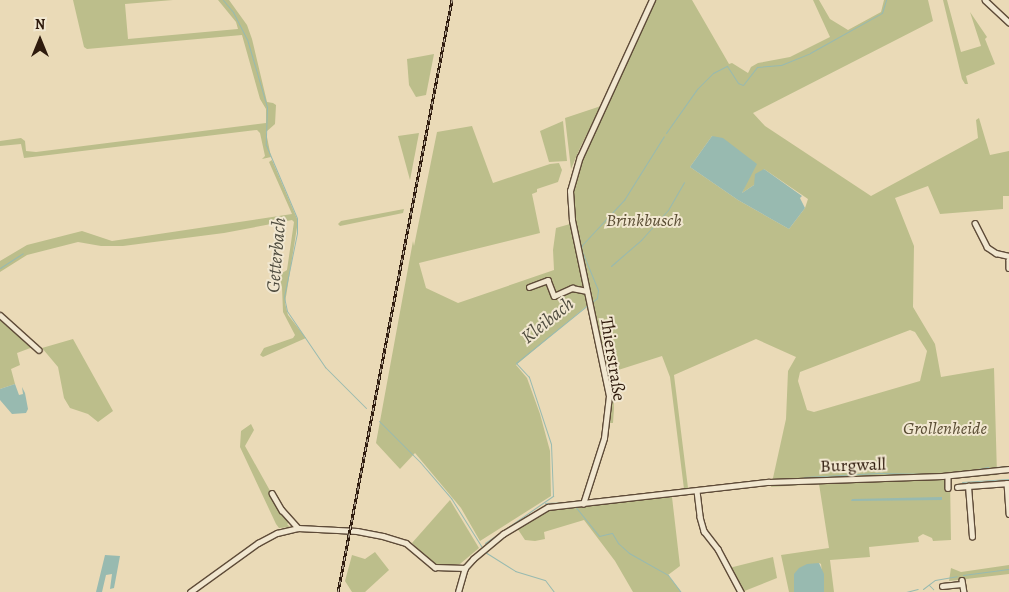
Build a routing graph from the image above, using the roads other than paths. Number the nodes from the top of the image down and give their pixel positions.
1 (652, 0) edge
2 (985, 0) edge
3 (1009, 22) edge
4 (975, 223) dead end
5 (1009, 258) edge
6 (1009, 268) edge
7 (528, 287) dead end
8 (587, 291) junction
9 (0, 315) edge
10 (39, 350) dead end
11 (1009, 469) edge
12 (948, 476) junction
13 (1008, 483) edge
14 (968, 486) junction
15 (957, 487) dead end
16 (948, 488) dead end
17 (697, 491) junction
18 (272, 493) dead end
19 (578, 504) junction
20 (1009, 514) edge
21 (298, 528) junction
22 (972, 537) dead end
23 (465, 568) junction
24 (942, 586) dead end
25 (190, 592) edge
26 (458, 592) edge
27 (741, 592) edge
28 (964, 592) edge

1 - 8 street, Thierstraße
2 - 3 street
4 - 5 street
5 - 6 street
7 - 8 street
8 - 19 street, Thierstraße
9 - 10 street
11 - 12 street, Burgwall
12 - 16 street
12 - 17 street, Burgwall
13 - 14 street
13 - 20 street
14 - 15 street
14 - 22 street
17 - 19 street, Burgwall
17 - 27 street
18 - 21 street
19 - 23 street
21 - 23 street
21 - 25 street
23 - 26 street
24 - 28 street

